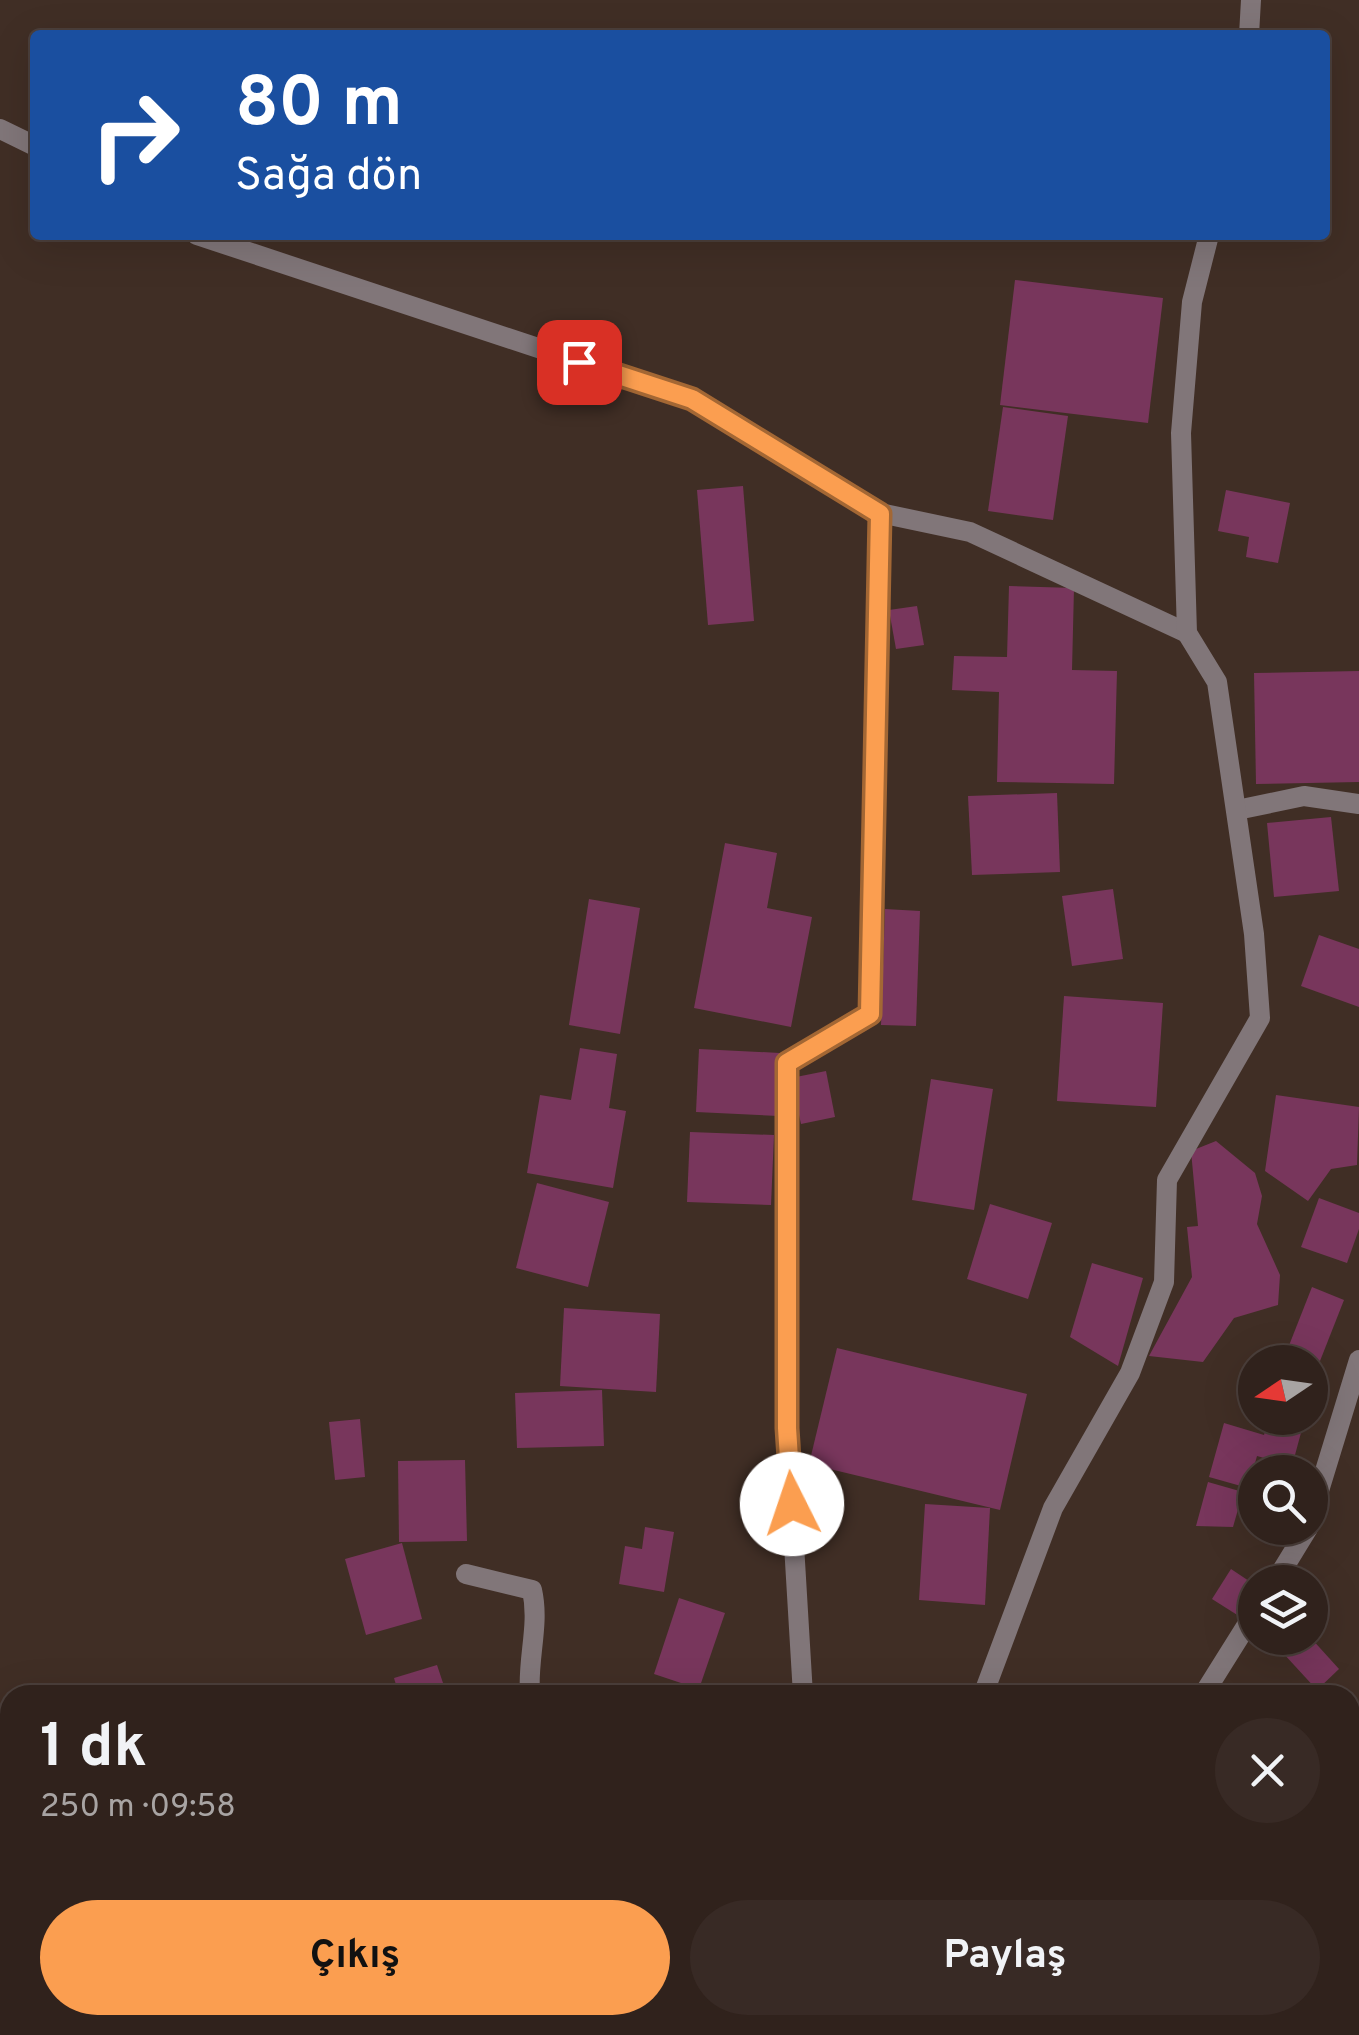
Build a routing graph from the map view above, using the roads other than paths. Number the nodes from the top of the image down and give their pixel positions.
1 (1251, 0) edge
2 (1250, 30) edge
3 (0, 129) edge
4 (30, 144) edge
5 (212, 240) edge
6 (1208, 240) edge
7 (880, 514) junction
8 (1187, 633) junction
9 (1359, 804) edge
10 (1237, 810) junction
11 (1359, 1360) edge
12 (1328, 1461) edge
13 (466, 1574) dead end
14 (1238, 1639) edge
15 (529, 1685) edge
16 (802, 1685) edge
17 (986, 1685) edge
18 (1209, 1685) edge

1 - 2 street
3 - 4 street
5 - 7 street
6 - 8 street
7 - 8 street
7 - 16 street
8 - 10 street
9 - 10 street
10 - 17 street
11 - 12 street
13 - 15 street
14 - 18 street

